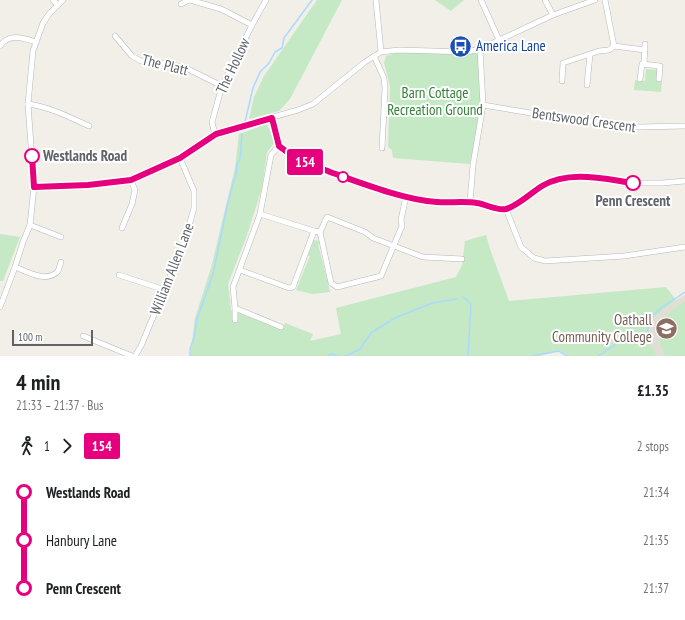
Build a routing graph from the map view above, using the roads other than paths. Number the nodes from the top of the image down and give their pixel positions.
1 (53, 0) edge
2 (63, 0) edge
3 (189, 0) edge
4 (266, 0) edge
5 (376, 0) edge
6 (481, 0) edge
7 (545, 0) edge
8 (595, 0) edge
9 (604, 0) edge
10 (58, 4) junction
11 (181, 4) dead end
12 (553, 15) junction
13 (252, 25) junction
14 (115, 36) dead end
15 (499, 40) junction
16 (36, 42) junction
17 (0, 44) edge
18 (645, 44) dead end
19 (614, 46) junction
20 (480, 49) junction
21 (645, 50) junction
22 (381, 52) junction
23 (590, 54) junction
24 (374, 56) junction
25 (644, 64) junction
26 (640, 79) dead end
27 (659, 79) dead end
28 (562, 81) dead end
29 (587, 85) dead end
30 (222, 86) junction
31 (28, 104) junction
32 (483, 104) junction
33 (272, 118) junction
34 (89, 126) dead end
35 (685, 126) edge
36 (216, 134) junction
37 (279, 146) junction
38 (382, 148) dead end
39 (180, 158) junction
40 (131, 180) junction
41 (685, 181) edge
42 (34, 187) junction
43 (406, 196) junction
44 (470, 202) junction
45 (506, 209) junction
46 (260, 214) junction
47 (30, 225) junction
48 (122, 228) dead end
49 (314, 231) junction
50 (320, 232) junction
51 (61, 237) dead end
52 (394, 245) junction
53 (685, 247) edge
54 (462, 259) dead end
55 (61, 262) dead end
56 (15, 267) junction
57 (240, 270) junction
58 (119, 275) dead end
59 (165, 290) junction
60 (0, 307) edge
61 (235, 308) junction
62 (235, 320) dead end
63 (281, 327) dead end
64 (83, 336) dead end
65 (134, 356) edge

1 - 10 street
2 - 10 street
3 - 11 street
3 - 13 street
4 - 13 street, The Hollow
5 - 22 street
6 - 15 street
7 - 12 street
8 - 12 street
9 - 19 street
10 - 16 street
12 - 15 street
13 - 30 street, The Hollow
14 - 30 street, The Platt
15 - 20 street
16 - 17 street
16 - 31 street
18 - 21 street
19 - 21 street
19 - 23 street
20 - 22 street
20 - 32 street
21 - 25 street
22 - 24 street
23 - 28 street
23 - 29 street
24 - 33 street
24 - 38 street
25 - 26 street
25 - 27 street
30 - 36 street, The Hollow
31 - 34 street
31 - 42 street
32 - 35 street, Bentswood Crescent
32 - 44 street
33 - 36 street
33 - 37 street
36 - 39 street
37 - 43 street
37 - 46 street
39 - 40 street
39 - 59 street, William Allen Lane
40 - 42 street
40 - 48 street
41 - 45 street
42 - 47 street
43 - 44 street
43 - 52 street
44 - 45 street
45 - 53 street
46 - 49 street
46 - 57 street
47 - 51 street
47 - 56 street
49 - 50 street
49 - 57 street
50 - 52 street
50 - 52 street
52 - 54 street
55 - 56 street
56 - 60 street
57 - 61 street
58 - 59 street
59 - 65 street, William Allen Lane
61 - 62 street
61 - 63 street
64 - 65 street

